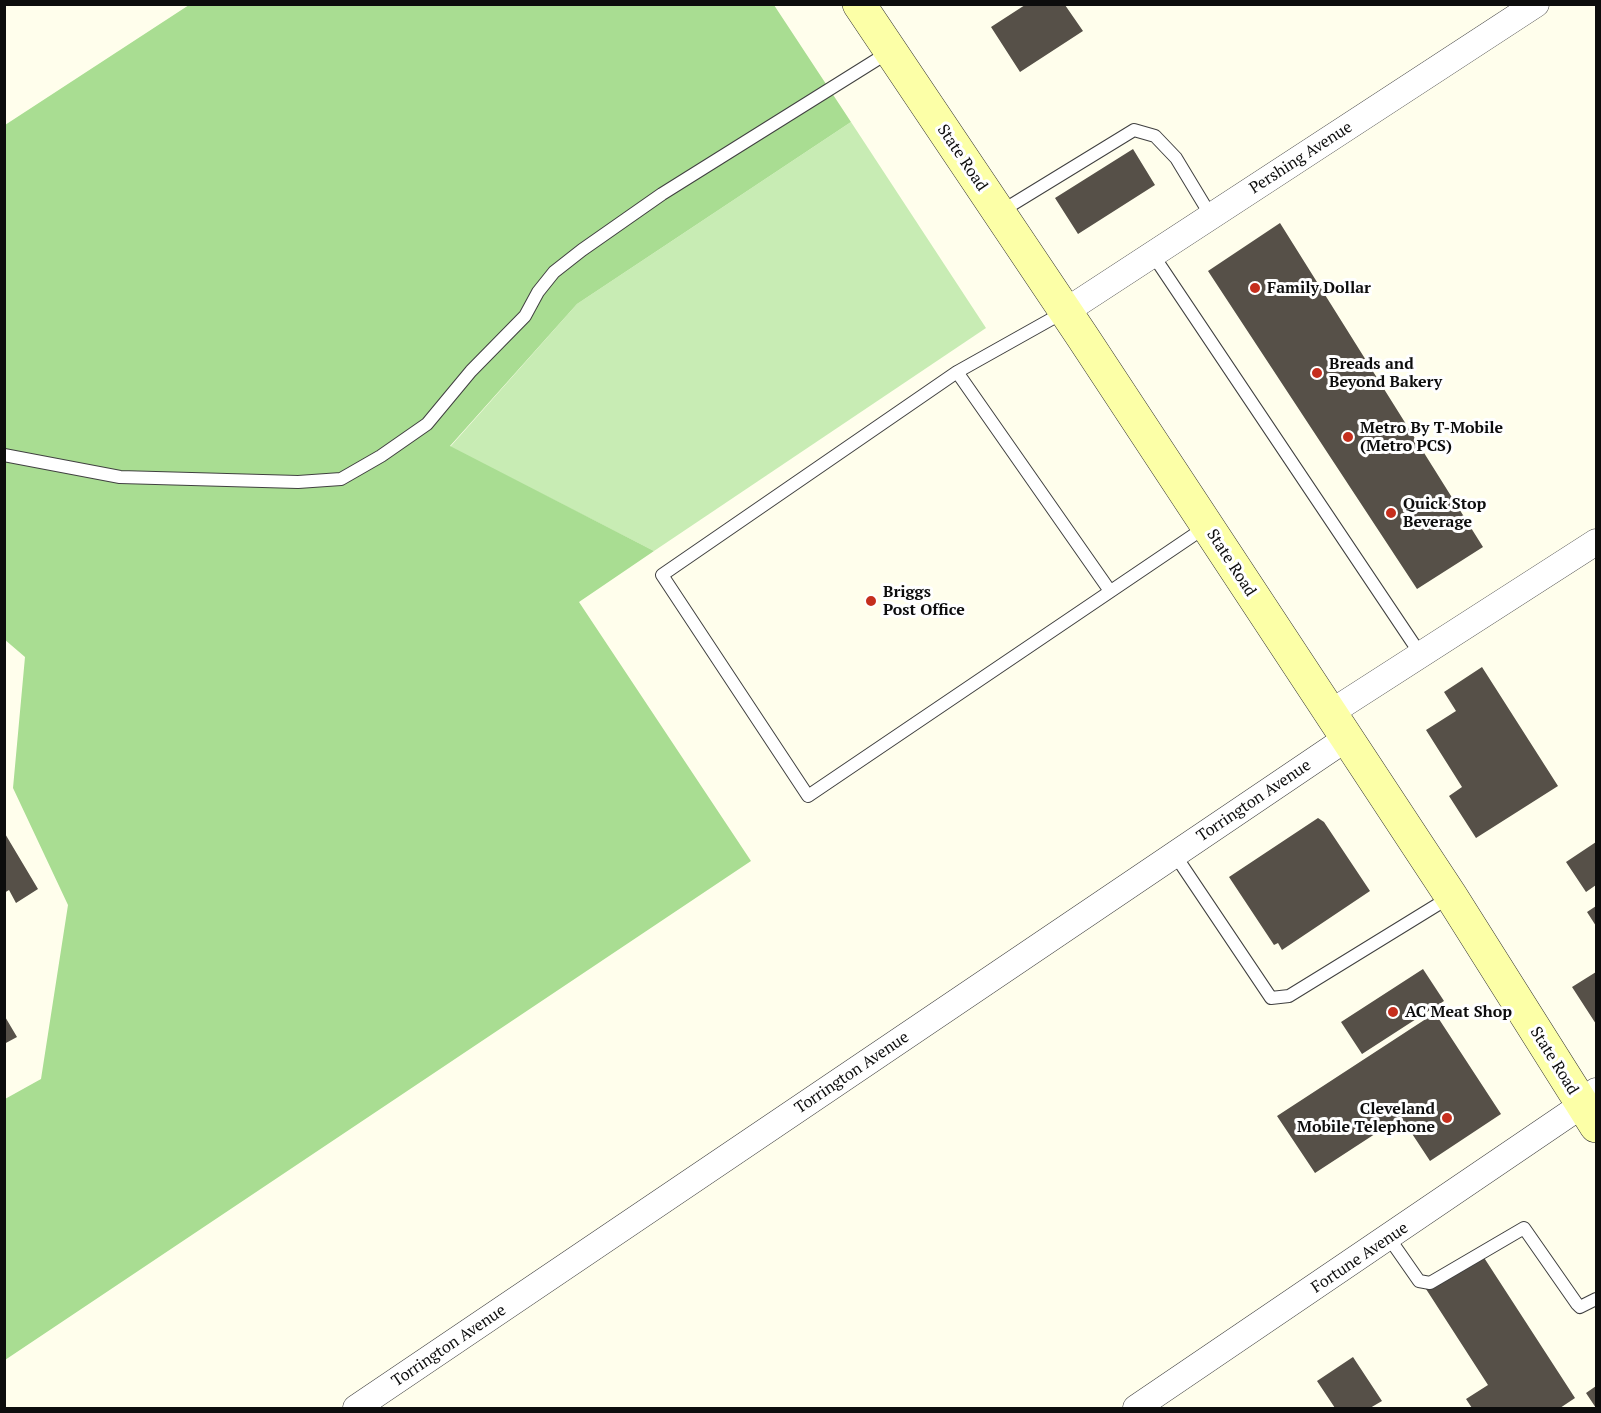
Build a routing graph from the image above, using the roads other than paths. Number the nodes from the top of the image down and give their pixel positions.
1 (859, 4) edge
2 (1536, 4) edge
3 (890, 51) junction
4 (999, 213) junction
5 (1211, 216) junction
6 (1153, 255) junction
7 (1065, 311) junction
8 (957, 372) junction
9 (4, 455) edge
10 (1207, 526) junction
11 (1596, 542) edge
12 (1110, 591) junction
13 (1421, 655) junction
14 (1339, 726) junction
15 (1175, 855) junction
16 (1451, 896) junction
17 (1592, 1108) edge
18 (1389, 1238) junction
19 (1596, 1299) edge
20 (356, 1408) edge
21 (1136, 1408) edge

1 - 3 main road, State Road
2 - 5 street, Pershing Avenue
3 - 4 main road, State Road
3 - 9 lane
4 - 5 lane
4 - 7 main road, State Road
5 - 6 street, Pershing Avenue
6 - 7 street, Pershing Avenue
6 - 13 lane
7 - 8 lane
7 - 10 main road, State Road
8 - 12 lane
8 - 12 lane
10 - 12 lane
10 - 14 main road, State Road
11 - 13 street, Torrington Avenue
13 - 14 street, Torrington Avenue
14 - 15 street, Torrington Avenue
14 - 16 main road, State Road
15 - 16 lane
15 - 20 street, Torrington Avenue
16 - 17 main road, State Road
17 - 18 street, Fortune Avenue
18 - 19 lane
18 - 21 street, Fortune Avenue

